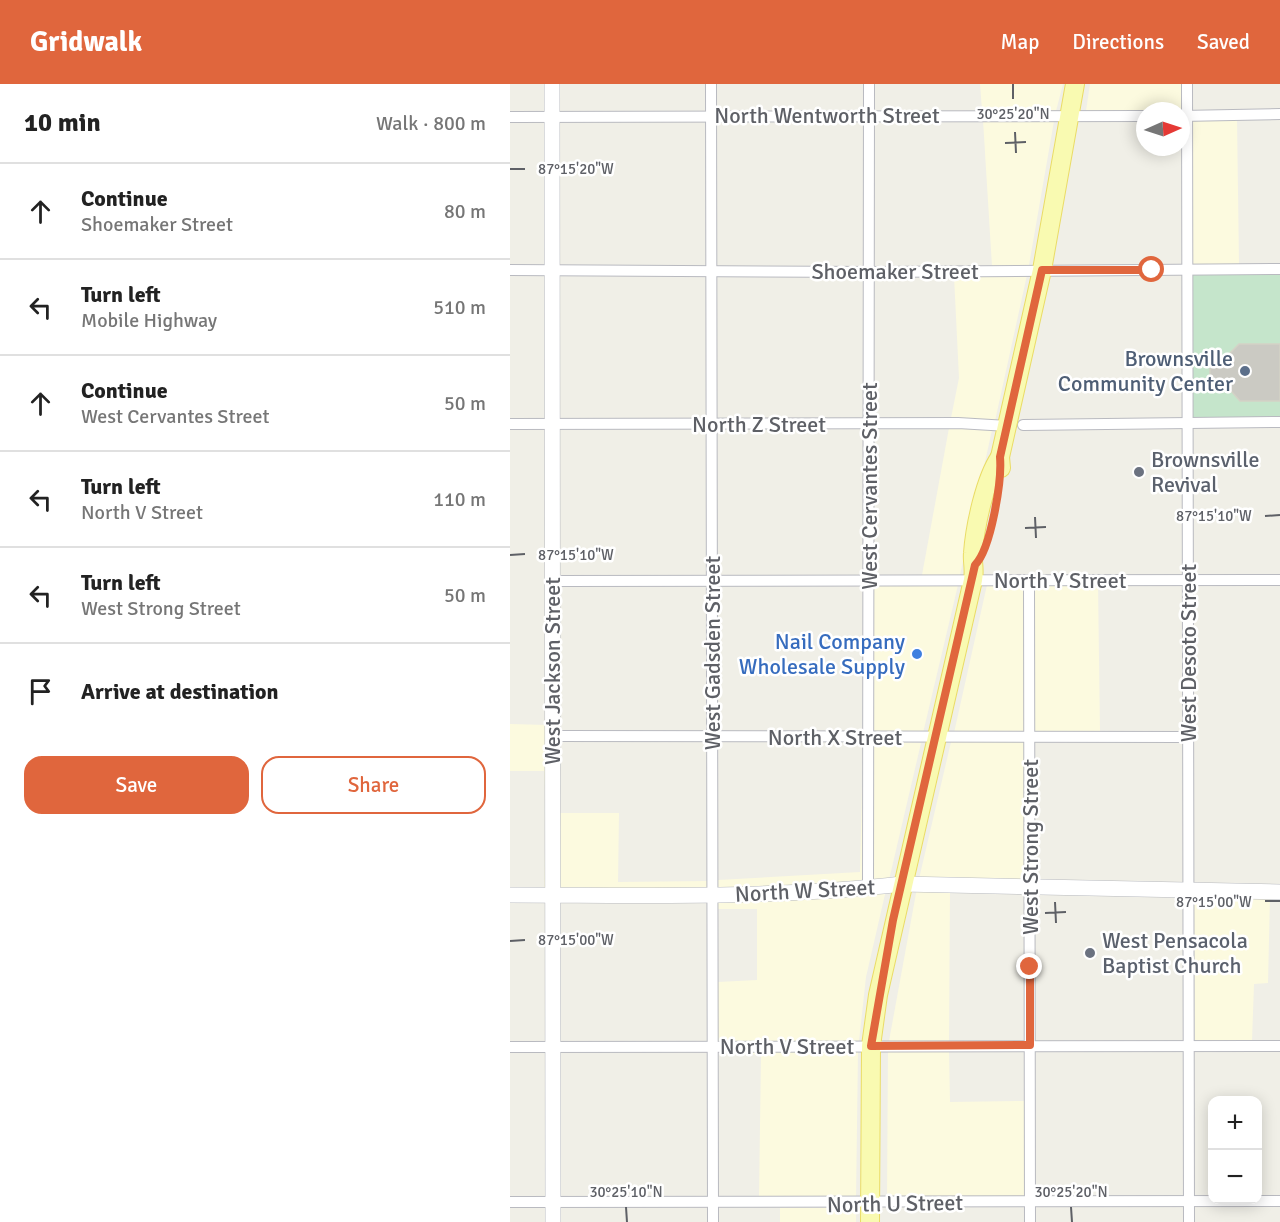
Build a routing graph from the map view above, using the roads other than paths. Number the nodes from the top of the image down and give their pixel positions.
1 (552, 84) edge
2 (711, 84) edge
3 (869, 84) edge
4 (1075, 84) edge
5 (1187, 84) edge
6 (1185, 102) edge
7 (1280, 114) edge
8 (869, 115) junction
9 (552, 116) junction
10 (711, 116) junction
11 (1070, 116) junction
12 (1136, 116) edge
13 (1190, 116) edge
14 (510, 117) edge
15 (1185, 156) edge
16 (1280, 269) edge
17 (510, 270) edge
18 (552, 270) junction
19 (711, 270) junction
20 (1042, 270) junction
21 (1188, 270) junction
22 (870, 272) junction
23 (1280, 422) edge
24 (870, 423) junction
25 (1188, 423) junction
26 (510, 424) edge
27 (711, 424) junction
28 (552, 425) junction
29 (1016, 426) junction
30 (974, 573) junction
31 (869, 580) junction
32 (1029, 580) junction
33 (1188, 580) junction
34 (1280, 580) edge
35 (552, 581) junction
36 (712, 581) junction
37 (553, 736) junction
38 (711, 737) junction
39 (869, 737) junction
40 (1030, 737) junction
41 (1188, 737) junction
42 (936, 738) junction
43 (902, 884) junction
44 (1030, 884) junction
45 (868, 888) junction
46 (1189, 890) junction
47 (1280, 891) edge
48 (510, 895) edge
49 (553, 895) junction
50 (712, 895) junction
51 (1030, 1045) junction
52 (712, 1046) junction
53 (871, 1046) junction
54 (1189, 1046) junction
55 (1280, 1046) edge
56 (510, 1047) edge
57 (552, 1047) junction
58 (1030, 1201) junction
59 (1189, 1201) junction
60 (1280, 1201) edge
61 (553, 1202) junction
62 (713, 1202) junction
63 (510, 1203) edge
64 (870, 1203) junction
65 (553, 1222) edge
66 (713, 1222) edge
67 (870, 1222) edge
68 (1030, 1222) edge
69 (1189, 1222) edge

1 - 9 street, West Jackson Street
2 - 10 street, West Gadsden Street
3 - 8 street, West Cervantes Street
4 - 11 main road
5 - 6 street, West Desoto Street
7 - 13 street
8 - 10 street, North Wentworth Street
8 - 11 street, North Wentworth Street
8 - 22 street, West Cervantes Street
9 - 10 street, North Wentworth Street
9 - 14 street, North Wentworth Street
9 - 18 street, West Jackson Street
10 - 19 street, West Gadsden Street
11 - 12 street, North Wentworth Street
11 - 20 main road
15 - 21 street, West Desoto Street
16 - 21 street, Shoemaker Street
17 - 18 street, Shoemaker Street
18 - 19 street, Shoemaker Street
18 - 28 street, West Jackson Street
19 - 22 street, Shoemaker Street
19 - 27 street, West Gadsden Street
20 - 21 street, Shoemaker Street
20 - 22 street, Shoemaker Street
20 - 29 main road
21 - 25 street, West Desoto Street
22 - 24 street, West Cervantes Street
23 - 25 street, North Z Street
24 - 27 street, North Z Street
24 - 29 street, North Z Street
24 - 31 street, West Cervantes Street
25 - 29 street, North Z Street
25 - 33 street, West Desoto Street
26 - 28 street, North Z Street
27 - 28 street, North Z Street
27 - 36 street, West Gadsden Street
28 - 35 street, West Jackson Street
29 - 30 main road
30 - 31 street, North Y Street
30 - 32 street, North Y Street
30 - 42 main road
31 - 36 street, North Y Street
31 - 39 street, West Cervantes Street
32 - 33 street, North Y Street
32 - 40 street, West Strong Street
33 - 34 street, North Y Street
33 - 41 street, West Desoto Street
35 - 36 street, North Y Street
35 - 37 street, West Jackson Street
36 - 38 street, West Gadsden Street
37 - 38 street, North X Street
37 - 49 street, West Jackson Street
38 - 39 street, North X Street
38 - 50 street, West Gadsden Street
39 - 42 street, North X Street
39 - 45 street, West Cervantes Street
40 - 41 street, North X Street
40 - 42 street, North X Street
40 - 44 street, West Strong Street
41 - 46 street, West Desoto Street
42 - 43 main road
43 - 44 street, North W Street
43 - 45 street, North W Street
43 - 53 main road
44 - 46 street, North W Street
44 - 51 street, West Strong Street
45 - 50 street, North W Street
46 - 47 street, North W Street
46 - 54 street, West Desoto Street
48 - 49 street, North W Street
49 - 50 street, North W Street
49 - 57 street, West Jackson Street
50 - 52 street, West Gadsden Street
51 - 53 street, North V Street
51 - 54 street, North V Street
51 - 58 street, West Strong Street
52 - 53 street, North V Street
52 - 57 street, North V Street
52 - 62 street, West Gadsden Street
53 - 64 main road
54 - 55 street, North V Street
54 - 59 street, West Desoto Street
56 - 57 street, North V Street
57 - 61 street, West Jackson Street
58 - 59 street, North U Street
58 - 64 street, North U Street
58 - 68 street, West Strong Street
59 - 60 street, North U Street
59 - 69 street, West Desoto Street
61 - 62 street, North U Street
61 - 63 street, North U Street
61 - 65 street, West Jackson Street
62 - 64 street, North U Street
62 - 66 street, West Gadsden Street
64 - 67 main road

